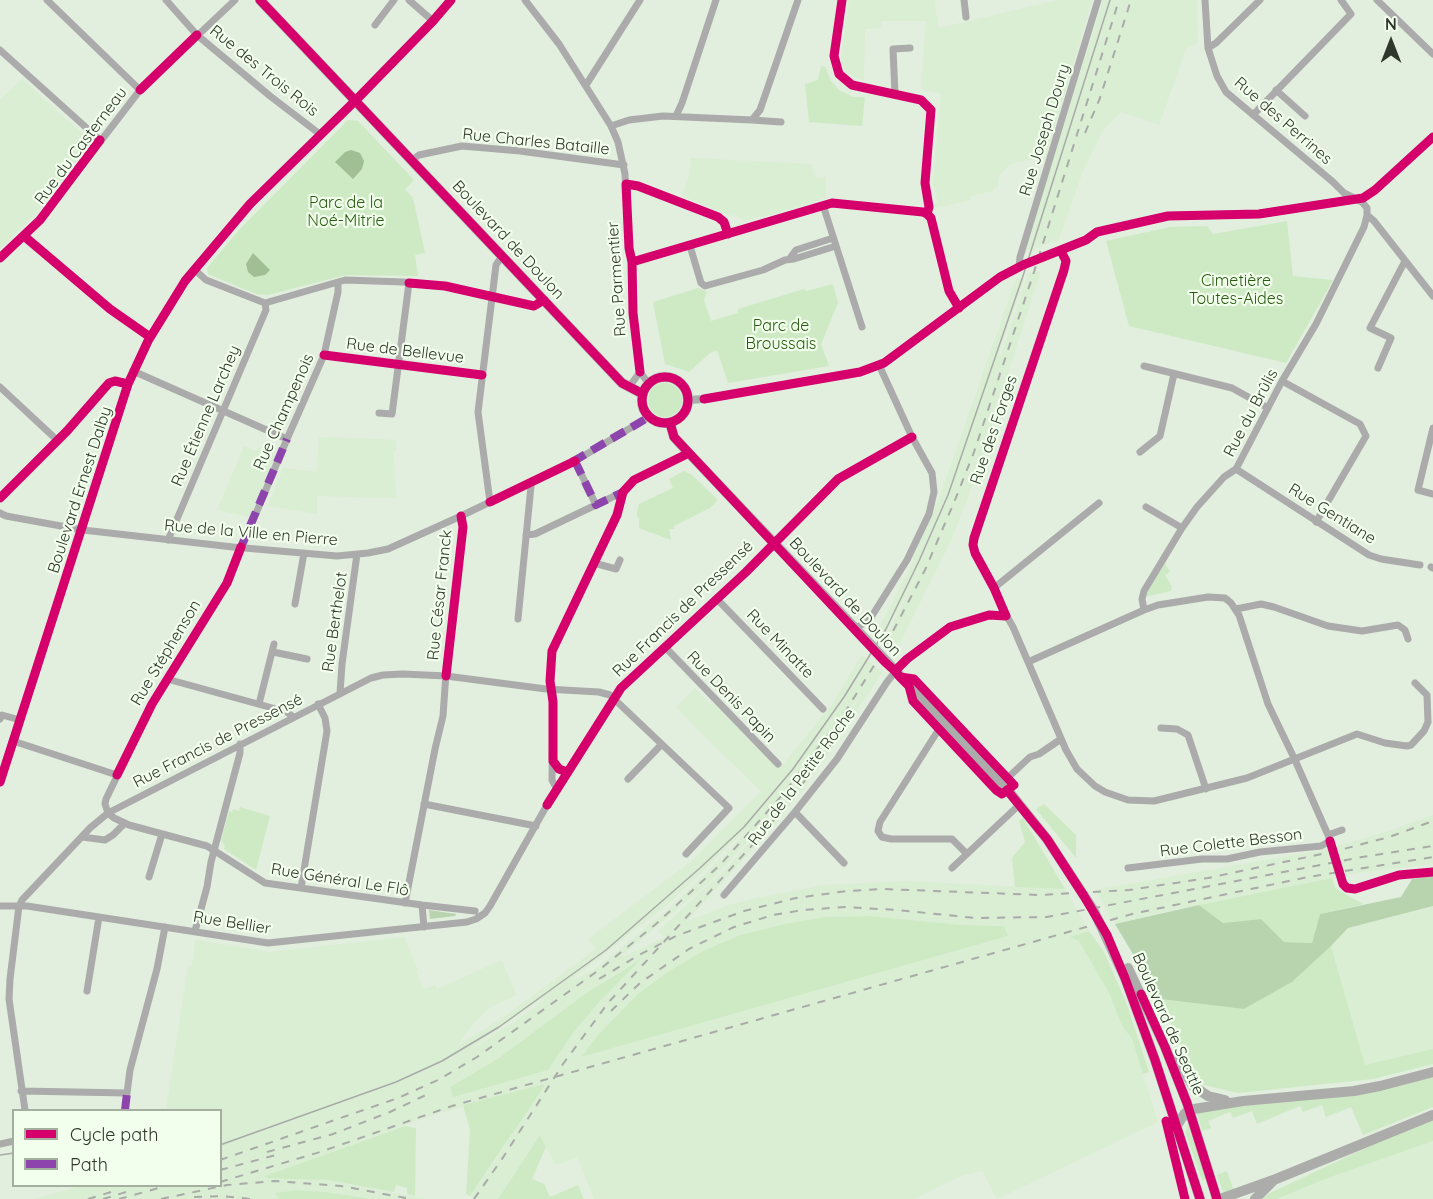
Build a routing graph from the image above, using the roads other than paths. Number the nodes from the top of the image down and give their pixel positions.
1 (47, 0) edge
2 (166, 0) edge
3 (235, 0) edge
4 (260, 0) edge
5 (394, 0) edge
6 (409, 0) edge
7 (451, 0) edge
8 (525, 0) edge
9 (640, 0) edge
10 (716, 0) edge
11 (798, 0) edge
12 (842, 0) edge
13 (964, 0) edge
14 (1098, 0) edge
15 (1205, 0) edge
16 (1260, 0) edge
17 (1341, 0) edge
18 (1377, 0) edge
19 (966, 17) dead end
20 (433, 21) junction
21 (375, 25) dead end
22 (197, 35) junction
23 (910, 48) dead end
24 (1208, 48) junction
25 (1431, 49) edge
26 (0, 50) edge
27 (586, 85) junction
28 (140, 90) junction
29 (1276, 90) junction
30 (895, 94) junction
31 (356, 100) junction
32 (1253, 115) junction
33 (676, 116) junction
34 (1305, 116) dead end
35 (752, 120) junction
36 (781, 122) dead end
37 (611, 126) junction
38 (321, 135) junction
39 (1433, 137) edge
40 (100, 140) junction
41 (412, 160) junction
42 (624, 165) junction
43 (626, 184) junction
44 (1358, 199) junction
45 (823, 205) junction
46 (927, 214) junction
47 (1367, 215) junction
48 (728, 234) junction
49 (24, 236) junction
50 (833, 238) junction
51 (690, 246) junction
52 (836, 246) junction
53 (1060, 251) junction
54 (502, 256) junction
55 (0, 258) edge
56 (790, 258) junction
57 (1405, 261) junction
58 (632, 262) junction
59 (1019, 267) junction
60 (194, 269) junction
61 (338, 283) junction
62 (409, 283) junction
63 (492, 296) junction
64 (1433, 296) edge
65 (544, 300) junction
66 (265, 303) junction
67 (958, 308) junction
68 (862, 327) dead end
69 (150, 337) junction
70 (324, 355) junction
71 (398, 365) junction
72 (879, 365) junction
73 (1144, 366) dead end
74 (1378, 368) dead end
75 (133, 371) junction
76 (640, 372) junction
77 (1174, 374) junction
78 (482, 375) junction
79 (1282, 381) junction
80 (128, 384) junction
81 (649, 384) junction
82 (0, 387) edge
83 (629, 387) junction
84 (643, 394) junction
85 (688, 400) junction
86 (1268, 408) junction
87 (223, 411) junction
88 (379, 413) dead end
89 (649, 417) junction
90 (670, 423) junction
91 (1433, 428) edge
92 (912, 437) junction
93 (286, 439) junction
94 (58, 441) junction
95 (1140, 452) dead end
96 (689, 453) junction
97 (575, 460) junction
98 (1236, 469) junction
99 (531, 486) dead end
100 (623, 492) junction
101 (1433, 494) edge
102 (0, 498) edge
103 (490, 502) junction
104 (1099, 503) dead end
105 (596, 505) junction
106 (1146, 507) dead end
107 (0, 513) edge
108 (460, 516) junction
109 (1316, 522) junction
110 (1182, 528) junction
111 (82, 530) junction
112 (526, 535) junction
113 (168, 540) junction
114 (774, 543) junction
115 (242, 547) junction
116 (304, 553) junction
117 (357, 554) junction
118 (620, 560) dead end
119 (594, 564) junction
120 (1420, 565) dead end
121 (994, 588) junction
122 (717, 599) junction
123 (294, 604) dead end
124 (1236, 609) junction
125 (1144, 610) junction
126 (1006, 616) junction
127 (518, 619) dead end
128 (855, 629) junction
129 (1408, 639) dead end
130 (666, 648) junction
131 (307, 659) dead end
132 (1028, 662) junction
133 (895, 671) junction
134 (446, 676) junction
135 (167, 679) junction
136 (1415, 683) dead end
137 (551, 689) junction
138 (340, 693) junction
139 (614, 698) junction
140 (259, 704) junction
141 (318, 704) junction
142 (823, 709) dead end
143 (293, 717) junction
144 (0, 719) edge
145 (20, 720) junction
146 (945, 724) junction
147 (1161, 728) dead end
148 (1061, 739) junction
149 (13, 741) junction
150 (240, 744) junction
151 (661, 745) junction
152 (1296, 760) junction
153 (553, 762) junction
154 (778, 764) dead end
155 (567, 772) junction
156 (117, 775) junction
157 (628, 779) dead end
158 (0, 782) edge
159 (1002, 783) junction
160 (557, 789) junction
161 (1206, 789) junction
162 (424, 804) junction
163 (1019, 805) junction
164 (795, 812) junction
165 (108, 813) junction
166 (125, 823) junction
167 (536, 826) junction
168 (1342, 830) dead end
169 (162, 834) junction
170 (1328, 835) junction
171 (82, 837) junction
172 (215, 850) junction
173 (686, 854) dead end
174 (967, 855) junction
175 (844, 863) dead end
176 (952, 868) dead end
177 (1128, 868) dead end
178 (149, 877) dead end
179 (301, 888) junction
180 (724, 895) dead end
181 (405, 903) junction
182 (422, 905) junction
183 (0, 906) edge
184 (19, 906) junction
185 (476, 915) junction
186 (99, 917) junction
187 (165, 927) junction
188 (424, 927) junction
189 (195, 931) junction
190 (1107, 935) junction
191 (1139, 990) junction
192 (87, 991) dead end
193 (1433, 1072) edge
194 (1161, 1077) junction
195 (1179, 1082) junction
196 (21, 1091) junction
197 (1243, 1101) junction
198 (25, 1109) edge
199 (1189, 1110) junction
200 (1433, 1115) edge
201 (1176, 1127) junction
202 (1181, 1138) junction
203 (1276, 1179) junction
204 (1200, 1199) edge
205 (1210, 1199) edge
206 (1218, 1199) edge
207 (1256, 1199) edge

1 - 28 street
2 - 22 street, Rue des Trois Rois
3 - 22 street, Rue du Casterneau
4 - 31 main road, Boulevard de Doulon
5 - 21 street
6 - 20 street
7 - 20 street, Boulevard Ernest Dalby
8 - 27 street, Rue Parmentier
9 - 27 street
10 - 33 street
11 - 35 street
12 - 30 street
13 - 19 street
14 - 59 street, Rue Joseph Doury
15 - 24 street, Rue des Perrines
16 - 24 street
17 - 29 street
18 - 25 street
20 - 31 street, Boulevard Ernest Dalby
22 - 28 street, Rue du Casterneau
22 - 38 street, Rue des Trois Rois
23 - 30 street
24 - 32 street, Rue des Perrines
26 - 40 street
27 - 37 street, Rue Parmentier
28 - 40 street, Rue du Casterneau
29 - 32 street
29 - 34 street
30 - 46 street
31 - 38 street, Boulevard Ernest Dalby
31 - 41 main road, Boulevard de Doulon
32 - 44 street, Rue des Perrines
33 - 35 street
33 - 37 street
35 - 36 street
37 - 42 street, Rue Parmentier
38 - 60 street, Boulevard Ernest Dalby
39 - 44 street
40 - 49 street, Rue du Casterneau
41 - 42 street, Rue Charles Bataille
41 - 54 main road, Boulevard de Doulon
42 - 43 street, Rue Parmentier
43 - 48 street
43 - 58 street, Rue Parmentier
44 - 47 street
44 - 53 street
45 - 46 street
45 - 48 street
45 - 50 street
46 - 67 street
47 - 57 street
47 - 79 street, Rue du Brûlis
48 - 51 street
49 - 55 street, Rue du Casterneau
49 - 69 street
50 - 52 street
50 - 56 street
51 - 56 street
51 - 58 street
52 - 56 street
52 - 68 street
53 - 59 street
53 - 121 street, Rue des Forges
54 - 63 street
54 - 65 main road, Boulevard de Doulon
57 - 64 street
57 - 74 street
58 - 76 street, Rue Parmentier
59 - 67 street
60 - 66 street
60 - 69 street, Boulevard Ernest Dalby
61 - 62 street
61 - 66 street
61 - 70 street, Rue Champenois
62 - 63 street
62 - 71 street
63 - 65 street
63 - 78 street
65 - 83 main road, Boulevard de Doulon
66 - 87 street, Rue Étienne Larchey
67 - 72 street
69 - 75 street, Boulevard Ernest Dalby
70 - 71 street, Rue de Bellevue
70 - 93 street, Rue Champenois
71 - 78 street, Rue de Bellevue
71 - 88 street
72 - 85 street
72 - 92 street
73 - 77 street
75 - 80 street, Boulevard Ernest Dalby
75 - 87 street
76 - 81 street, Rue Parmentier
76 - 83 street
77 - 86 street
77 - 95 street
78 - 103 street
79 - 86 street, Rue du Brûlis
79 - 109 street
80 - 94 street
80 - 111 street, Boulevard Ernest Dalby
81 - 84 main road
81 - 85 main road
82 - 94 street
83 - 84 main road, Boulevard de Doulon
84 - 89 main road
85 - 90 main road
86 - 98 street, Rue du Brûlis
87 - 93 street
87 - 113 street, Rue Étienne Larchey
89 - 90 main road
89 - 97 street, Rue de la Ville en Pierre
90 - 96 main road, Boulevard de Doulon
91 - 101 street
92 - 114 street, Rue Francis de Pressensé
92 - 128 street
93 - 115 street, Rue Champenois
94 - 102 street
96 - 100 street
96 - 114 main road, Boulevard de Doulon
97 - 103 street, Rue de la Ville en Pierre
97 - 105 street
98 - 109 street, Rue Gentiane
98 - 110 street, Rue du Brûlis
99 - 112 street
100 - 105 street
100 - 119 street
103 - 108 street, Rue de la Ville en Pierre
104 - 121 street
105 - 112 street
106 - 110 street
107 - 111 street, Rue de la Ville en Pierre
108 - 117 street, Rue de la Ville en Pierre
108 - 134 street, Rue César Franck
109 - 120 street, Rue Gentiane
110 - 125 street, Rue du Brûlis
111 - 113 street, Rue de la Ville en Pierre
111 - 145 street, Boulevard Ernest Dalby
112 - 127 street
113 - 115 street, Rue de la Ville en Pierre
114 - 122 street, Rue Francis de Pressensé
114 - 128 main road, Boulevard de Doulon
115 - 116 street, Rue de la Ville en Pierre
115 - 135 street, Rue Stéphenson
116 - 117 street, Rue de la Ville en Pierre
116 - 123 street
117 - 138 street, Rue Berthelot
118 - 119 street
119 - 137 street
121 - 126 street, Rue des Forges
122 - 130 street, Rue Francis de Pressensé
122 - 142 street, Rue Minatte
124 - 125 street
124 - 129 street
124 - 152 street
125 - 132 street
126 - 132 street, Rue des Forges
126 - 133 street, Rue de la Petite Roche
128 - 133 main road, Boulevard de Doulon
130 - 139 street, Rue Francis de Pressensé
130 - 154 street, Rue Denis Papin
131 - 140 street
132 - 148 street, Rue des Forges
133 - 146 main road, Boulevard de Doulon
133 - 164 street, Rue de la Petite Roche
134 - 137 street, Rue Francis de Pressensé
134 - 138 street, Rue Francis de Pressensé
134 - 162 street, Rue César Franck
135 - 140 street
135 - 156 street, Rue Stéphenson
136 - 152 street, Rue des Forges
137 - 139 street, Rue Francis de Pressensé
137 - 153 street
138 - 141 street, Rue Francis de Pressensé
139 - 151 street
139 - 155 street
140 - 143 street
141 - 143 street, Rue Francis de Pressensé
141 - 179 street
143 - 150 street, Rue Francis de Pressensé
144 - 145 street
145 - 149 street, Boulevard Ernest Dalby
146 - 159 main road, Boulevard de Doulon
146 - 174 street
147 - 161 street
148 - 159 street
148 - 161 street, Rue des Forges
149 - 156 street
149 - 158 street, Boulevard Ernest Dalby
150 - 165 street, Rue Francis de Pressensé
150 - 172 street
151 - 157 street
151 - 173 street
152 - 161 street, Rue des Forges
152 - 170 street
153 - 155 street
153 - 160 street
155 - 160 street
156 - 165 street, Rue Stéphenson
159 - 163 main road, Boulevard de Doulon
160 - 167 street
162 - 167 street
162 - 181 street, Rue César Franck
163 - 174 street
163 - 190 main road, Boulevard de Doulon
164 - 175 street
164 - 180 street, Rue de la Petite Roche
165 - 166 street, Rue Général Le Flô
165 - 171 street, Rue Francis de Pressensé
166 - 169 street, Rue Général Le Flô
166 - 171 street
167 - 185 street
168 - 170 street
169 - 172 street, Rue Général Le Flô
169 - 178 street
170 - 177 street, Rue Colette Besson
171 - 184 street
172 - 179 street, Rue Général Le Flô
172 - 189 street
174 - 176 street
179 - 181 street, Rue Général Le Flô
181 - 182 street, Rue Général Le Flô
182 - 185 street, Rue Général Le Flô
182 - 188 street, Rue Général Le Flô
183 - 184 street
184 - 186 street, Rue Bellier
184 - 196 street
185 - 188 street, Rue Bellier
186 - 187 street, Rue Bellier
186 - 192 street
187 - 189 street, Rue Bellier
187 - 196 street
188 - 189 street, Rue Bellier
190 - 191 main road, Boulevard de Seattle
190 - 194 main road, Boulevard de Seattle
191 - 195 main road, Boulevard de Seattle
191 - 197 main road
193 - 197 main road
194 - 195 main road, Boulevard de Seattle
194 - 201 main road, Boulevard de Seattle
195 - 199 main road, Boulevard de Seattle
196 - 198 street
197 - 199 main road
199 - 201 main road
199 - 206 main road, Boulevard de Seattle
200 - 203 main road
201 - 202 main road, Boulevard de Seattle
202 - 204 main road, Boulevard de Seattle
202 - 205 main road, Boulevard de Seattle
203 - 206 main road
203 - 207 main road

